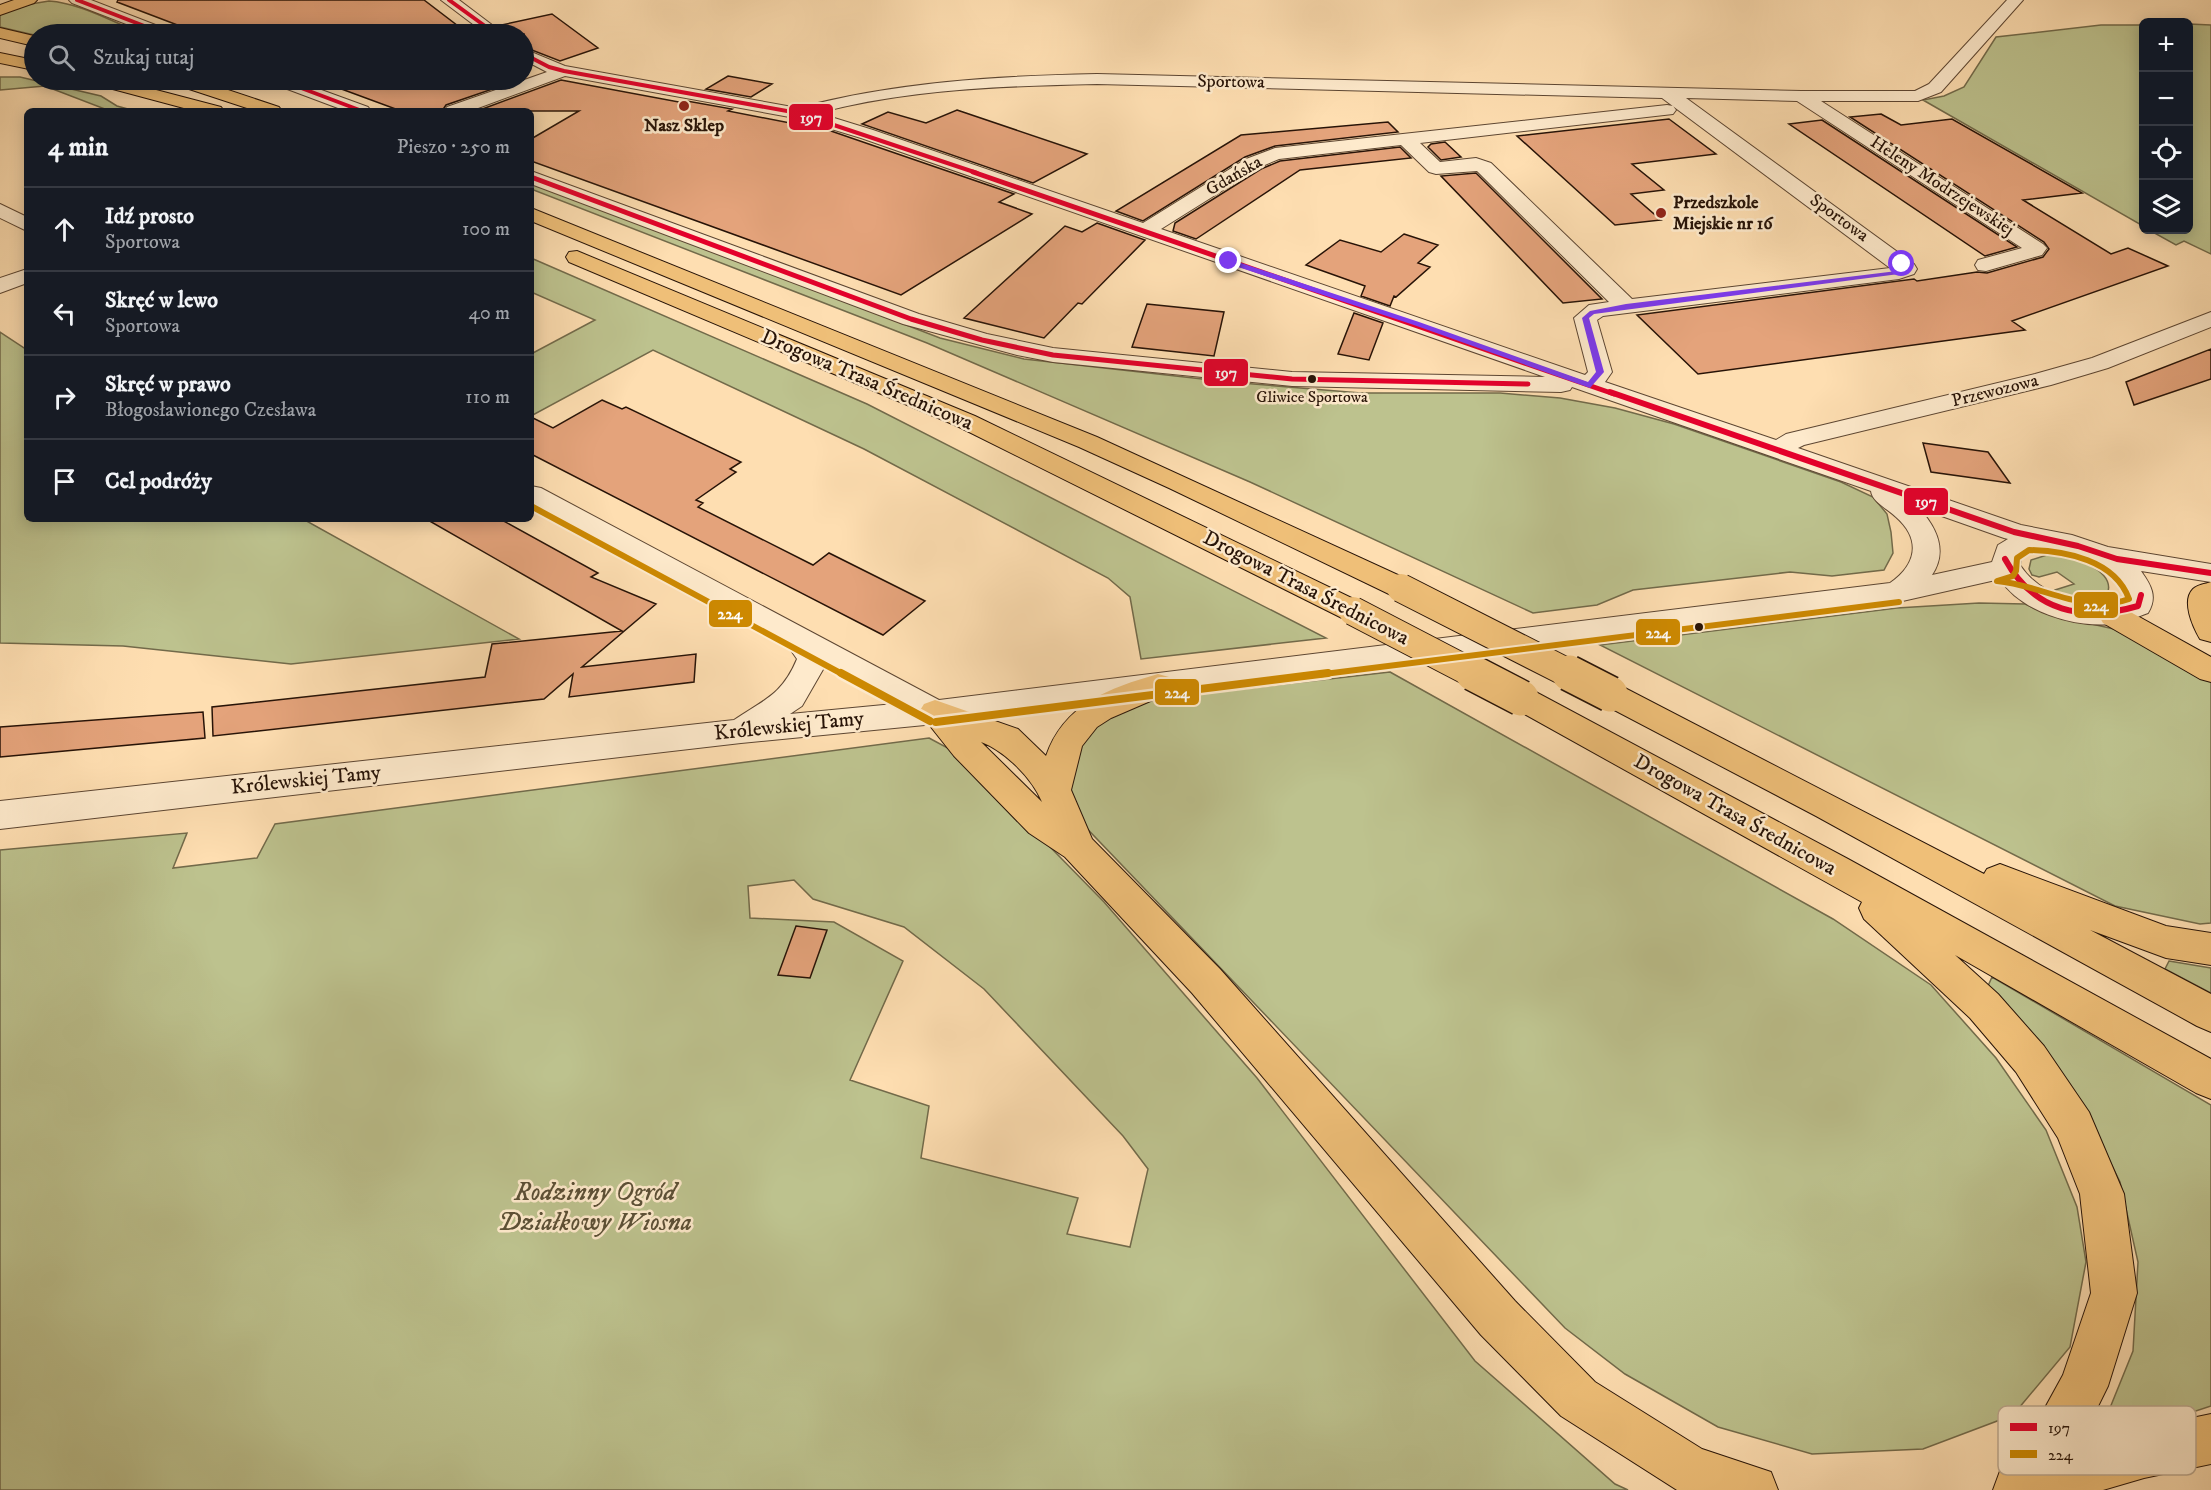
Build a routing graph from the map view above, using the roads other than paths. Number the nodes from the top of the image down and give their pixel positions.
1 (28, 0) edge
2 (77, 0) edge
3 (449, 0) edge
4 (2015, 0) edge
5 (0, 10) edge
6 (139, 24) edge
7 (482, 24) edge
8 (0, 33) edge
9 (24, 39) edge
10 (0, 45) edge
11 (24, 50) edge
12 (0, 58) edge
13 (534, 59) edge
14 (24, 63) edge
15 (564, 71) junction
16 (534, 82) edge
17 (137, 90) edge
18 (206, 90) edge
19 (306, 90) edge
20 (511, 90) edge
21 (1667, 93) junction
22 (1801, 96) junction
23 (205, 108) edge
24 (263, 108) edge
25 (354, 108) edge
26 (461, 108) edge
27 (1686, 108) junction
28 (798, 114) junction
29 (1406, 140) junction
30 (534, 178) edge
31 (0, 210) edge
32 (534, 215) edge
33 (24, 223) edge
34 (1144, 231) junction
35 (534, 239) edge
36 (1986, 265) dead end
37 (24, 277) edge
38 (0, 286) edge
39 (1626, 306) junction
40 (2211, 319) edge
41 (1590, 385) junction
42 (1777, 451) junction
43 (1872, 484) junction
44 (534, 496) edge
45 (2049, 540) junction
46 (2103, 555) junction
47 (2005, 563) junction
48 (2211, 573) edge
49 (2211, 584) edge
50 (1898, 592) junction
51 (2211, 592) edge
52 (2037, 598) junction
53 (2131, 605) junction
54 (2211, 632) edge
55 (799, 639) junction
56 (2211, 646) edge
57 (2211, 671) edge
58 (1158, 685) junction
59 (935, 712) junction
60 (741, 731) junction
61 (1053, 790) junction
62 (1828, 807) junction
63 (0, 814) edge
64 (1078, 847) junction
65 (1835, 869) junction
66 (2211, 949) edge
67 (2211, 1014) edge
68 (2211, 1080) edge
69 (2072, 1406) edge
70 (2211, 1439) edge
71 (2196, 1442) edge
72 (2065, 1475) edge
73 (2022, 1487) edge
74 (1753, 1490) edge

1 - 5 main road
2 - 6 street
3 - 7 street
4 - 22 street, Sportowa
8 - 9 main road
10 - 11 main road
12 - 14 main road
13 - 15 street
15 - 16 street
15 - 28 street
17 - 23 main road
18 - 24 main road
19 - 25 street
20 - 26 street
21 - 22 street, Sportowa
21 - 27 street, Sportowa
21 - 28 street, Sportowa
22 - 36 street, Heleny Modrzejewskiej
27 - 29 street
27 - 39 street, Sportowa
28 - 34 street
29 - 34 street, Gdańska
29 - 39 street
30 - 41 street
31 - 33 street
32 - 62 main road, Drogowa Trasa Średnicowa, bridge
34 - 41 street
35 - 65 main road, Drogowa Trasa Średnicowa, bridge
37 - 38 street
39 - 41 street, Sportowa
40 - 42 street, Przewozowa
41 - 42 street
42 - 43 street
43 - 45 street
43 - 47 street
43 - 50 street
44 - 55 street
45 - 46 street
45 - 47 street
46 - 48 street
46 - 53 street
47 - 50 street, Królewskiej Tamy
47 - 52 street
49 - 53 street
50 - 52 street, Królewskiej Tamy
50 - 58 street, Królewskiej Tamy
51 - 54 main road
52 - 53 street
53 - 56 main road
53 - 57 main road
55 - 59 street
55 - 60 street
58 - 59 street, Królewskiej Tamy
58 - 61 main road
59 - 60 street, Królewskiej Tamy
59 - 61 main road
59 - 64 main road
60 - 63 street, Królewskiej Tamy
61 - 64 main road
62 - 66 main road
62 - 67 main road, Drogowa Trasa Średnicowa
64 - 74 main road
65 - 68 main road, Drogowa Trasa Średnicowa
65 - 69 main road
70 - 71 main road
72 - 73 main road

